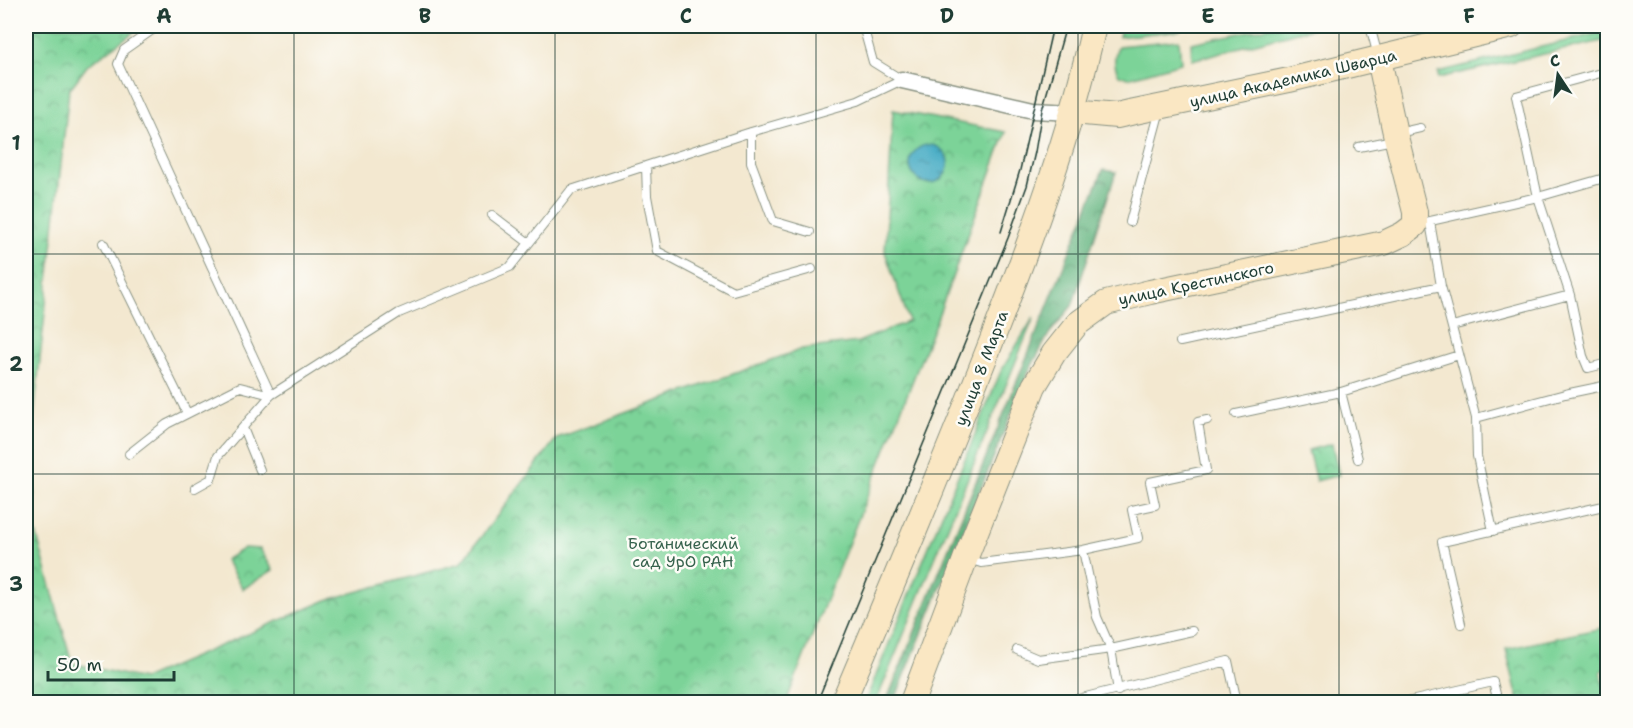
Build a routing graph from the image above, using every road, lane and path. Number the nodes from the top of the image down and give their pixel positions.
1 (158, 26) edge
2 (862, 26) edge
3 (1094, 26) edge
4 (1370, 26) edge
5 (1511, 26) edge
6 (1379, 59) junction
7 (1608, 71) edge
8 (902, 80) junction
9 (1161, 107) junction
10 (1073, 111) junction
11 (1420, 128) dead end
12 (751, 132) junction
13 (1396, 136) junction
14 (1359, 147) dead end
15 (646, 166) junction
16 (1608, 177) edge
17 (1538, 197) junction
18 (492, 215) dead end
19 (1130, 222) dead end
20 (1422, 223) junction
21 (810, 232) dead end
22 (103, 243) dead end
23 (529, 243) junction
24 (812, 269) dead end
25 (1441, 286) junction
26 (1570, 295) junction
27 (1452, 326) junction
28 (1180, 342) dead end
29 (1459, 355) junction
30 (1608, 363) edge
31 (1608, 385) edge
32 (1341, 392) junction
33 (271, 395) junction
34 (187, 413) junction
35 (1236, 414) dead end
36 (1476, 418) junction
37 (1207, 420) dead end
38 (243, 428) junction
39 (129, 454) dead end
40 (1358, 459) dead end
41 (260, 470) dead end
42 (195, 488) dead end
43 (1608, 505) edge
44 (1493, 531) junction
45 (1083, 550) junction
46 (966, 558) junction
47 (1461, 624) dead end
48 (1192, 631) dead end
49 (1017, 650) dead end
50 (1111, 650) junction
51 (1118, 691) junction
52 (843, 702) edge
53 (913, 702) edge
54 (1066, 702) edge
55 (1237, 702) edge
56 (1406, 702) edge
57 (1498, 702) edge

1 - 33 lane
2 - 8 lane
3 - 10 street, улица 8 Марта
4 - 6 lane
5 - 6 street, улица Академика Шварца
6 - 9 street, улица Академика Шварца
6 - 13 street
7 - 17 lane
8 - 10 street
8 - 12 lane
9 - 10 street, улица Академика Шварца
9 - 19 lane
10 - 52 street, улица 8 Марта
11 - 13 lane
12 - 15 lane
12 - 21 lane
13 - 14 lane
13 - 20 street
15 - 23 lane
15 - 24 lane
16 - 17 lane
17 - 20 lane
17 - 26 lane
18 - 23 lane
20 - 25 lane
20 - 46 street, улица Крестинского
22 - 34 lane
23 - 33 lane
25 - 27 lane
25 - 28 lane
26 - 27 lane
26 - 30 lane
27 - 29 lane
29 - 32 lane
29 - 36 lane
31 - 36 lane
32 - 35 lane
32 - 40 lane
33 - 34 lane
33 - 38 lane
34 - 39 lane
36 - 44 lane
37 - 45 lane
38 - 41 lane
38 - 42 lane
43 - 44 lane
44 - 47 lane
45 - 46 lane
45 - 50 lane
46 - 53 street, улица Крестинского
48 - 50 lane
49 - 50 lane
50 - 51 lane
51 - 54 lane
51 - 55 lane
56 - 57 lane

